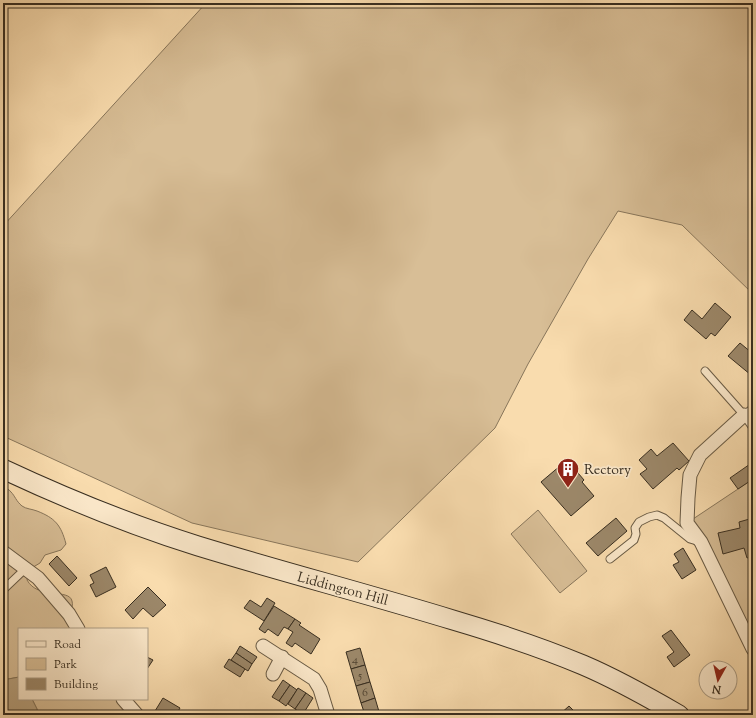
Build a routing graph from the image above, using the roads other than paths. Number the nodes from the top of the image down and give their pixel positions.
1 (705, 371) dead end
2 (748, 412) edge
3 (753, 428) edge
4 (3, 469) edge
5 (701, 542) junction
6 (3, 552) edge
7 (610, 559) dead end
8 (25, 569) junction
9 (3, 590) edge
10 (77, 628) edge
11 (263, 646) dead end
12 (753, 649) edge
13 (282, 657) junction
14 (273, 674) dead end
15 (124, 700) edge
16 (137, 715) edge
17 (328, 715) edge
18 (679, 715) edge

1 - 2 lane
2 - 3 lane
2 - 5 street
4 - 18 main road, Liddington Hill
5 - 7 lane
5 - 12 street
6 - 8 street
8 - 9 lane
8 - 10 street
11 - 13 street
13 - 14 street
13 - 17 street
15 - 16 street

